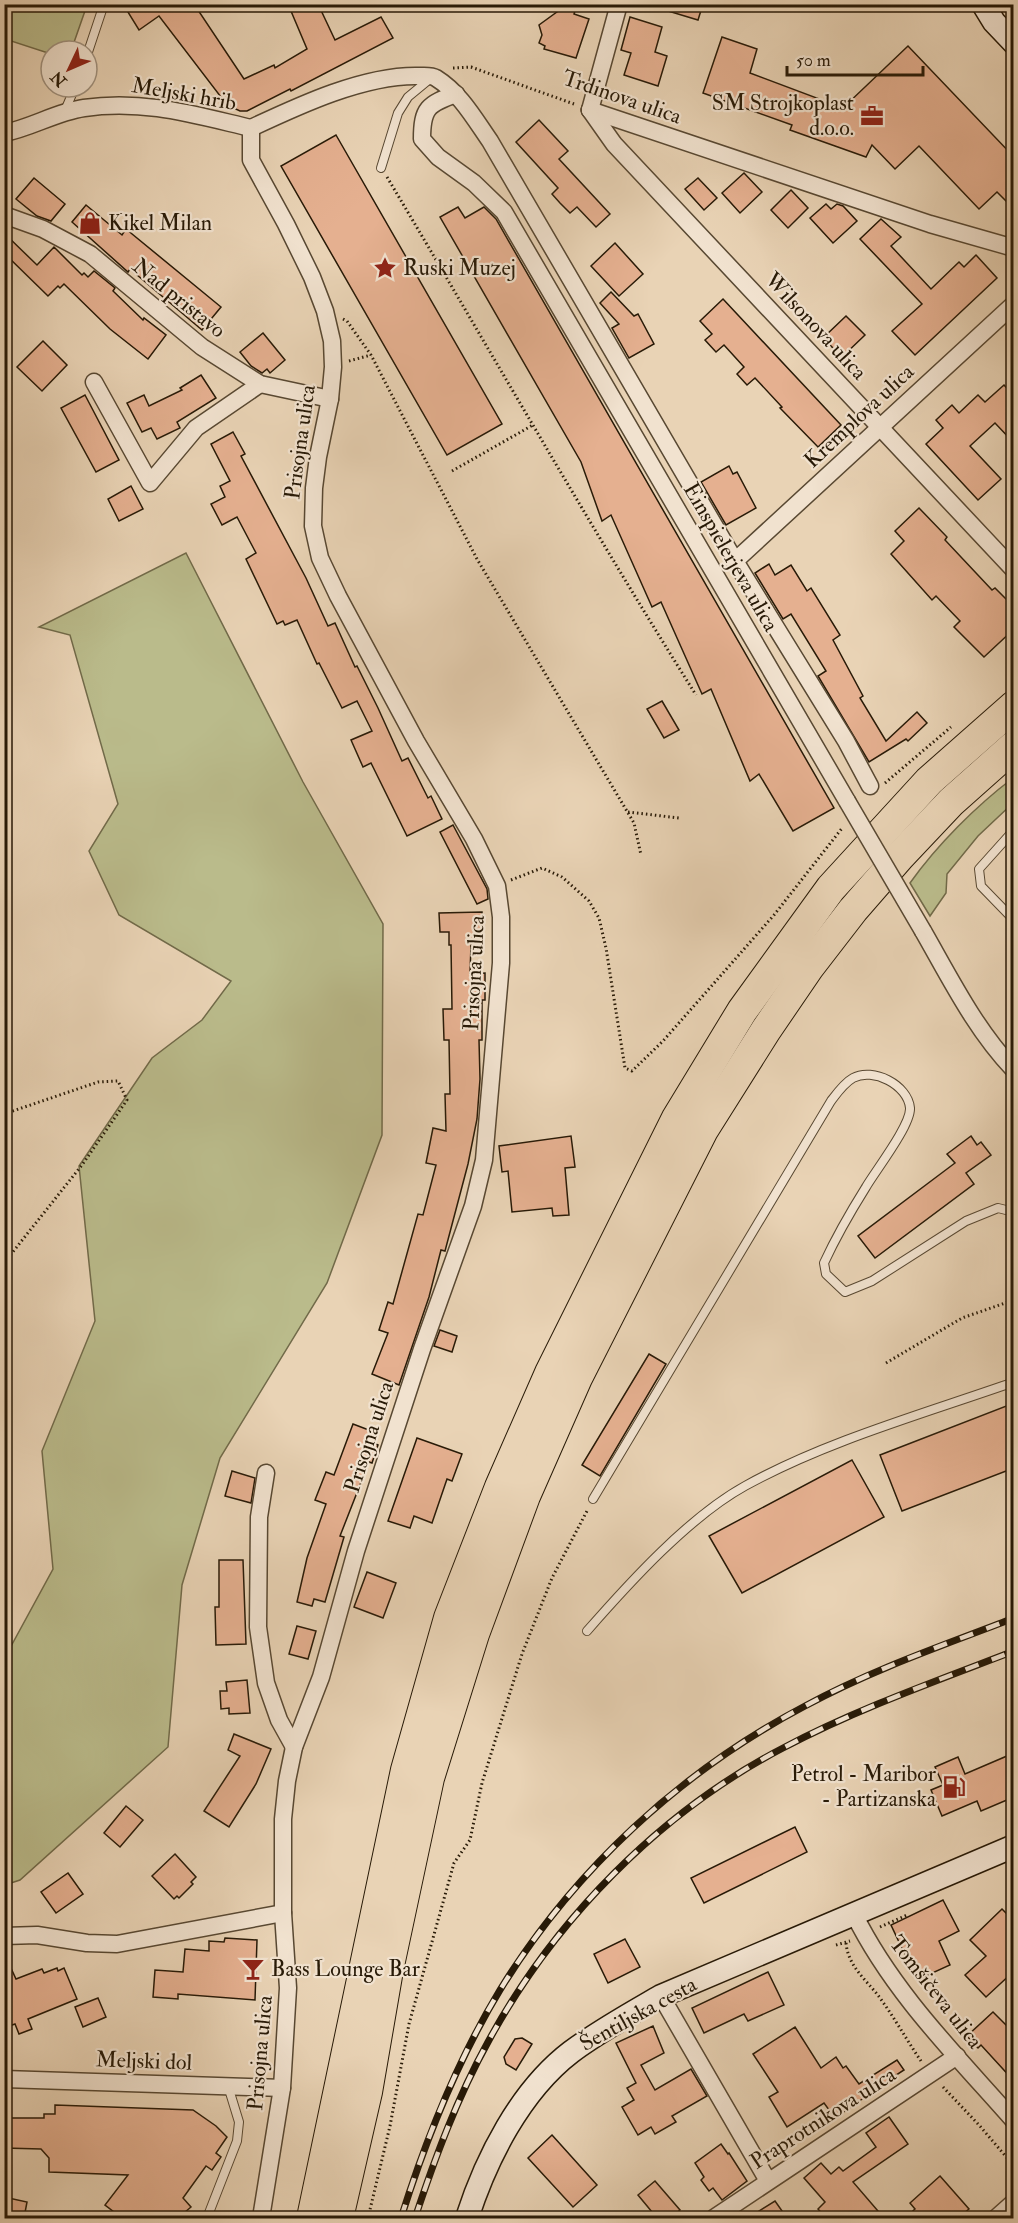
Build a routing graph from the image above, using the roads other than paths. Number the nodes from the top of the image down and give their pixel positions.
1 (104, 4) edge
2 (619, 4) edge
3 (982, 4) edge
4 (92, 39) edge
5 (1014, 43) edge
6 (434, 76) junction
7 (456, 94) junction
8 (70, 99) edge
9 (590, 110) junction
10 (64, 114) junction
11 (251, 128) junction
12 (4, 133) edge
13 (381, 168) road end
14 (4, 215) edge
15 (1014, 248) edge
16 (1014, 304) edge
17 (94, 382) dead end
18 (260, 384) junction
19 (330, 399) junction
20 (880, 427) junction
21 (735, 561) junction
22 (1014, 570) edge
23 (1014, 706) edge
24 (1014, 728) edge
25 (1014, 746) edge
26 (1014, 768) edge
27 (875, 787) road end
28 (1014, 830) edge
29 (1014, 920) edge
30 (1014, 1070) edge
31 (1014, 1212) edge
32 (661, 1213) junction
33 (612, 1252) junction
34 (1014, 1382) edge
35 (266, 1473) dead end
36 (593, 1499) road end
37 (587, 1630) dead end
38 (294, 1747) junction
39 (1014, 1846) edge
40 (283, 1912) junction
41 (854, 1914) junction
42 (4, 1936) edge
43 (661, 1996) junction
44 (957, 2056) junction
45 (4, 2079) edge
46 (228, 2086) junction
47 (282, 2088) junction
48 (1014, 2121) edge
49 (768, 2181) junction
50 (1014, 2202) edge
51 (207, 2218) edge
52 (261, 2218) edge
53 (312, 2218) edge
54 (338, 2218) edge
55 (467, 2218) edge
56 (714, 2218) edge
57 (996, 2218) edge

1 - 4 lane
2 - 9 street
3 - 5 street
6 - 7 street, Einspielerjeva ulica
6 - 11 street
6 - 13 lane
7 - 21 street, Einspielerjeva ulica
7 - 30 street, Einspielerjeva ulica, bridge
8 - 10 lane
9 - 15 street, Trdinova ulica
9 - 20 street, Wilsonova ulica
10 - 11 street, Meljski hrib
10 - 12 street, Meljski hrib
11 - 19 street, Prisojna ulica
14 - 18 street, Nad pristavo
16 - 20 street, Kremplova ulica
17 - 18 street
18 - 19 street, Nad pristavo
19 - 38 street, Prisojna ulica
20 - 21 street, Kremplova ulica
20 - 22 street, Wilsonova ulica
21 - 27 street, Einspielerjeva ulica
23 - 33 highway
24 - 33 highway
25 - 32 highway
26 - 32 highway
28 - 29 lane
31 - 36 lane
32 - 54 highway
33 - 53 highway
34 - 37 lane
35 - 38 street
38 - 40 street, Prisojna ulica
39 - 41 street, Šentiljska cesta
40 - 42 street
40 - 47 street, Prisojna ulica
41 - 43 street, Šentiljska cesta
41 - 44 street, Tomšičeva ulica
43 - 49 street
43 - 55 street, Šentiljska cesta
44 - 48 street, Tomšičeva ulica
44 - 49 street, Praprotnikova ulica
45 - 46 street, Meljski dol
46 - 47 street, Meljski dol
46 - 51 lane
47 - 52 street, Prisojna ulica
49 - 56 street, Praprotnikova ulica
50 - 57 street

